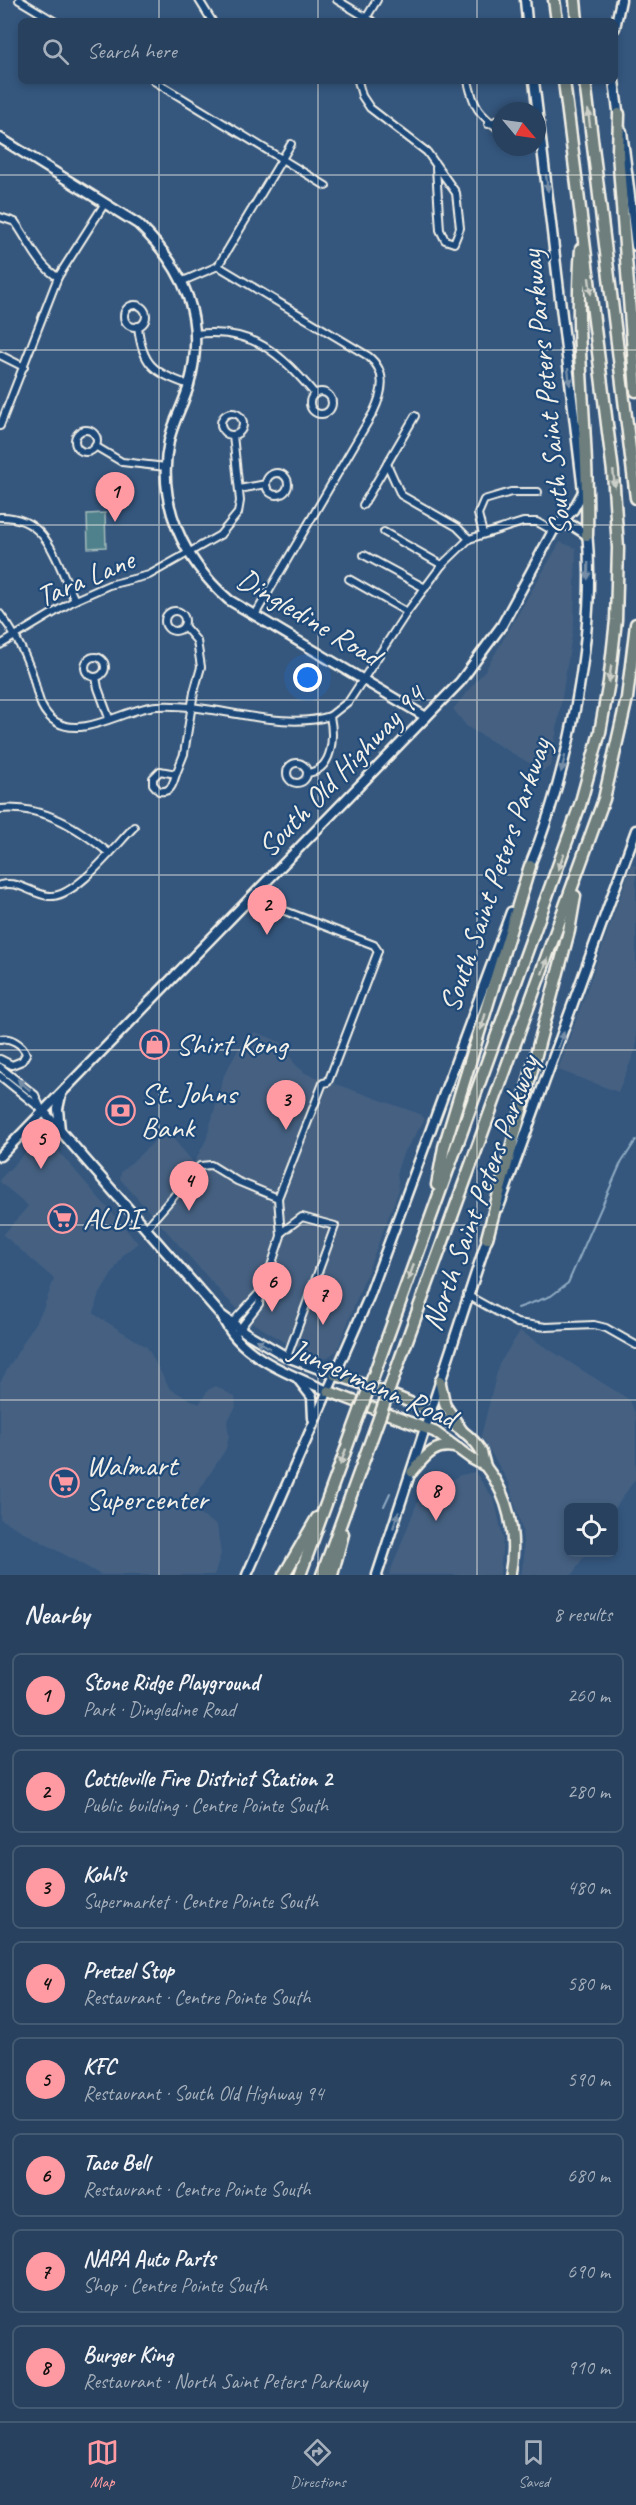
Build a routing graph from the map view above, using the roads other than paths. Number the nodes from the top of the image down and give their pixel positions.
1 (19, 0) edge
2 (199, 0) edge
3 (337, 0) edge
4 (377, 0) edge
5 (525, 0) edge
6 (554, 0) edge
7 (575, 0) edge
8 (621, 0) edge
9 (49, 18) edge
10 (210, 18) edge
11 (365, 18) edge
12 (369, 18) edge
13 (527, 18) edge
14 (556, 18) edge
15 (577, 18) edge
16 (617, 18) edge
17 (159, 84) edge
18 (359, 84) edge
19 (469, 84) edge
20 (534, 84) edge
21 (564, 84) edge
22 (585, 84) edge
23 (614, 84) edge
24 (537, 102) edge
25 (619, 114) junction
26 (492, 122) edge
27 (488, 124) junction
28 (492, 126) edge
29 (0, 138) edge
30 (291, 144) dead end
31 (542, 156) edge
32 (282, 158) junction
33 (436, 168) junction
34 (628, 180) junction
35 (327, 186) dead end
36 (636, 186) edge
37 (105, 203) junction
38 (0, 218) edge
39 (634, 219) edge
40 (583, 228) junction
41 (636, 246) edge
42 (218, 266) junction
43 (58, 277) junction
44 (183, 282) junction
45 (138, 326) dead end
46 (195, 334) junction
47 (0, 355) edge
48 (24, 367) junction
49 (189, 385) junction
50 (636, 392) edge
51 (315, 394) dead end
52 (415, 416) dead end
53 (0, 426) edge
54 (233, 435) dead end
55 (636, 442) edge
56 (95, 446) dead end
57 (387, 464) junction
58 (166, 467) junction
59 (633, 468) junction
60 (266, 484) dead end
61 (239, 489) junction
62 (538, 492) dead end
63 (583, 492) junction
64 (636, 498) edge
65 (363, 505) dead end
66 (0, 517) edge
67 (556, 527) junction
68 (384, 532) dead end
69 (483, 534) junction
70 (587, 535) junction
71 (469, 539) junction
72 (188, 554) junction
73 (364, 555) dead end
74 (442, 566) junction
75 (350, 579) dead end
76 (425, 588) junction
77 (75, 600) junction
78 (407, 612) junction
79 (0, 614) edge
80 (255, 615) junction
81 (636, 624) edge
82 (184, 626) dead end
83 (14, 637) junction
84 (0, 645) edge
85 (96, 677) dead end
86 (363, 678) junction
87 (190, 708) junction
88 (330, 717) junction
89 (426, 717) junction
90 (109, 718) junction
91 (307, 773) dead end
92 (176, 774) dead end
93 (0, 808) edge
94 (134, 827) dead end
95 (636, 830) edge
96 (634, 841) edge
97 (109, 853) junction
98 (530, 866) junction
99 (581, 866) junction
100 (0, 885) edge
101 (251, 898) junction
102 (0, 1039) edge
103 (1, 1065) edge
104 (0, 1076) edge
105 (61, 1095) junction
106 (43, 1111) junction
107 (61, 1130) junction
108 (25, 1131) junction
109 (0, 1156) edge
110 (278, 1198) junction
111 (431, 1217) junction
112 (146, 1228) junction
113 (282, 1232) junction
114 (487, 1238) junction
115 (467, 1295) junction
116 (233, 1329) junction
117 (636, 1345) edge
118 (287, 1357) junction
119 (335, 1375) junction
120 (296, 1377) junction
121 (440, 1381) junction
122 (328, 1391) junction
123 (430, 1412) junction
124 (313, 1423) junction
125 (425, 1428) junction
126 (465, 1434) junction
127 (463, 1451) junction
128 (485, 1466) junction
129 (412, 1472) junction
130 (349, 1501) junction
131 (327, 1502) junction
132 (247, 1575) edge
133 (284, 1575) edge
134 (300, 1575) edge
135 (322, 1575) edge
136 (332, 1575) edge
137 (377, 1575) edge
138 (510, 1575) edge

1 - 9 street
2 - 10 street
3 - 11 street
4 - 12 street
5 - 13 main road
6 - 14 highway
7 - 15 highway
8 - 16 main road
17 - 32 street
18 - 33 street
19 - 27 street
20 - 24 main road, South Saint Peters Parkway
21 - 40 highway
59 -> 22 highway
23 - 25 main road
25 - 34 main road
25 - 50 highway
26 - 27 street
27 - 28 street
29 - 37 main road, Dingledine Road
30 - 32 street
31 -> 63 main road, South Saint Peters Parkway
32 - 35 street
32 - 42 street
33 - 33 street
34 - 36 street
34 - 39 main road
37 - 43 street
37 - 44 main road, Dingledine Road
38 - 43 street
39 - 41 main road
40 - 70 highway
40 -> 111 highway
42 - 44 street
42 - 80 street
43 - 48 street
44 - 46 main road, Dingledine Road
45 - 49 street
46 - 49 main road, Dingledine Road
46 - 51 street
47 - 48 street
48 - 53 street
49 - 58 main road, Dingledine Road
52 - 57 street
54 - 61 street, Tara Lane
55 - 59 highway
56 - 58 street
57 - 65 street
57 - 71 street
58 - 72 main road, Dingledine Road
59 - 64 highway
60 - 61 street
61 - 72 street, Tara Lane
62 - 69 street
63 - 67 main road, South Old Highway 94
63 - 70 main road, South Saint Peters Parkway
66 - 77 street
67 - 69 street
67 - 70 main road
67 - 89 main road, South Old Highway 94
68 - 74 street
69 - 71 street
70 -> 98 main road, South Saint Peters Parkway
71 - 74 street
72 - 77 street, Tara Lane
72 - 80 main road, Dingledine Road
73 - 76 street
74 - 76 street
75 - 78 street
76 - 78 street
77 - 83 street, Tara Lane
78 - 86 street
79 - 83 street
80 - 86 main road, Dingledine Road
81 - 99 highway
82 - 87 street
83 - 84 street, Tara Lane
83 - 90 street
85 - 90 street
86 - 88 street
86 - 89 main road, Dingledine Road
87 - 88 street
87 - 90 street
87 - 92 street
88 - 91 street
89 - 101 main road, South Old Highway 94
93 - 97 street
94 - 97 street
95 - 96 main road, North Saint Peters Parkway
114 -> 96 main road, North Saint Peters Parkway
97 - 100 street
98 -> 111 highway
98 - 119 main road, South Saint Peters Parkway
99 - 114 highway
130 -> 99 highway, bridge
101 - 105 main road, South Old Highway 94
101 - 110 street
102 - 103 street
106 -> 103 street
104 - 106 street
105 - 106 main road, South Old Highway 94
105 - 107 main road
106 - 107 main road, Jungermann Road
106 - 108 main road, South Old Highway 94
107 - 108 main road
107 - 112 main road, Jungermann Road
108 - 109 main road, South Old Highway 94
110 - 112 street
110 - 113 street
111 -> 131 highway, bridge
112 - 116 main road, Jungermann Road
113 - 116 street
113 - 118 street
114 - 115 main road, North Saint Peters Parkway
115 - 117 street
115 - 121 main road, North Saint Peters Parkway
118 -> 116 main road, Jungermann Road
116 - 120 main road, Jungermann Road
118 - 119 main road, Jungermann Road
119 - 122 main road, South Saint Peters Parkway
119 - 123 main road, Jungermann Road
120 - 122 main road, Jungermann Road
120 - 124 main road
121 - 123 main road, North Saint Peters Parkway
121 - 126 main road
122 - 124 main road, South Saint Peters Parkway
122 - 125 main road, Jungermann Road
123 - 125 main road, North Saint Peters Parkway
123 - 126 main road, Jungermann Road
124 - 132 main road, South Saint Peters Parkway
125 - 127 main road, Jungermann Road
125 - 129 main road, North Saint Peters Parkway
126 - 128 main road, Jungermann Road
127 - 128 main road, Jungermann Road
127 - 129 main road
128 - 138 main road, Jungermann Road
137 -> 129 main road, North Saint Peters Parkway
130 - 135 highway
130 - 136 highway
131 - 133 highway
131 - 134 highway

